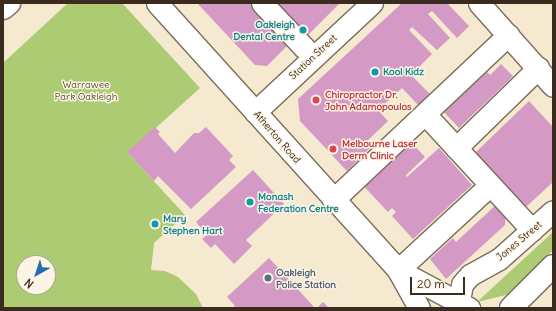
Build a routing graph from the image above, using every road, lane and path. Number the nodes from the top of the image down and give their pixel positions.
1 (9, 3) edge
2 (157, 3) edge
3 (262, 3) edge
4 (372, 3) edge
5 (479, 3) edge
6 (3, 8) edge
7 (508, 35) junction
8 (314, 57) junction
9 (538, 68) junction
10 (553, 86) edge
11 (255, 112) junction
12 (425, 114) junction
13 (456, 148) junction
14 (490, 185) junction
15 (333, 200) junction
16 (553, 211) edge
17 (532, 230) junction
18 (553, 266) edge
19 (398, 270) junction
20 (464, 306) edge
21 (419, 308) edge
22 (511, 308) edge

1 - 6 street
2 - 11 street, Atherton Road
3 - 8 street
4 - 8 street, Station Street
5 - 7 street
7 - 9 street
7 - 12 street
8 - 11 street, Station Street
9 - 10 street
9 - 13 street
11 - 15 street, Atherton Road
12 - 13 street
12 - 15 street
13 - 14 street
14 - 17 street
14 - 19 street
15 - 19 street, Atherton Road
16 - 17 street, Jones Street
17 - 20 street, Jones Street
18 - 22 highway
19 - 20 street, Atherton Road
19 - 21 street, Atherton Road

